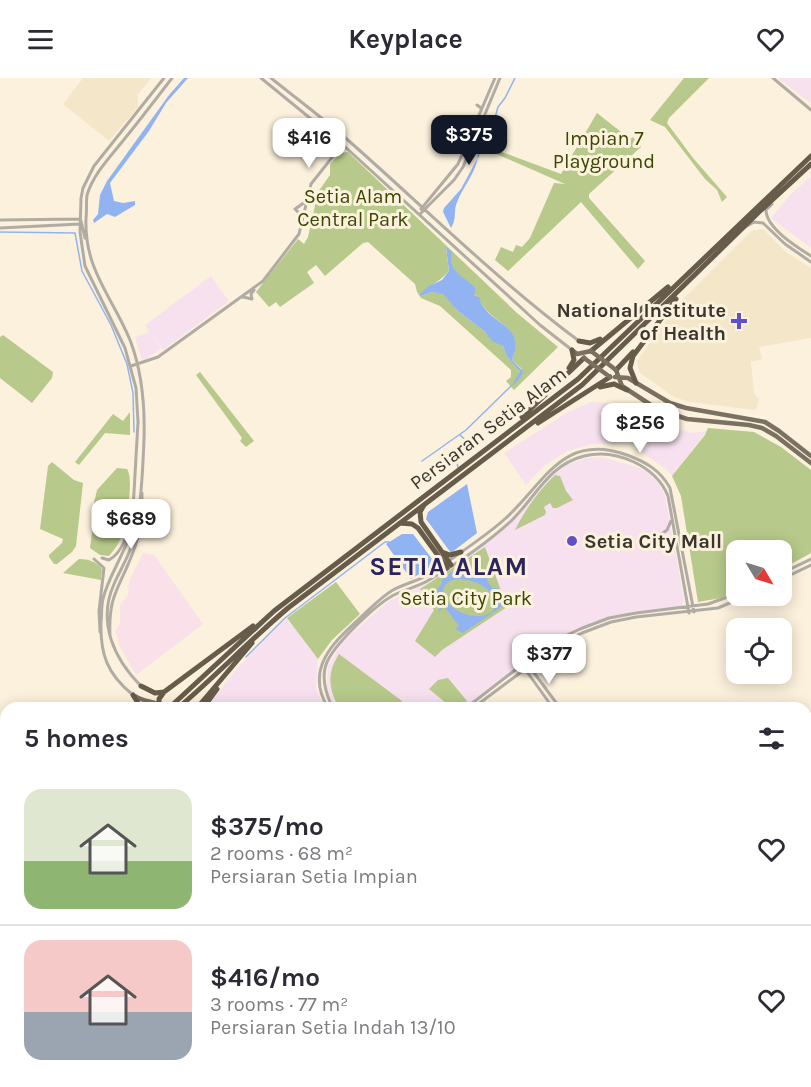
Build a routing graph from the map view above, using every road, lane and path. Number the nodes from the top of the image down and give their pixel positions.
1 (164, 78) edge
2 (172, 78) edge
3 (261, 78) edge
4 (271, 78) edge
5 (495, 78) edge
6 (500, 78) edge
7 (772, 78) edge
8 (803, 103) junction
9 (811, 104) edge
10 (477, 105) dead end
11 (811, 110) edge
12 (480, 113) junction
13 (336, 139) junction
14 (343, 145) junction
15 (349, 150) junction
16 (336, 153) junction
17 (811, 156) edge
18 (811, 165) edge
19 (782, 190) junction
20 (87, 196) junction
21 (307, 197) junction
22 (415, 201) junction
23 (431, 201) junction
24 (424, 209) junction
25 (80, 211) junction
26 (420, 214) junction
27 (431, 216) junction
28 (65, 219) junction
29 (0, 220) edge
30 (81, 222) junction
31 (303, 223) junction
32 (70, 225) junction
33 (0, 228) edge
34 (80, 232) junction
35 (736, 234) junction
36 (87, 246) junction
37 (811, 256) edge
38 (811, 262) edge
39 (695, 266) junction
40 (692, 279) junction
41 (258, 286) junction
42 (236, 300) junction
43 (608, 336) junction
44 (579, 341) junction
45 (642, 342) junction
46 (133, 350) junction
47 (572, 350) junction
48 (591, 351) junction
49 (584, 355) junction
50 (149, 361) junction
51 (136, 365) junction
52 (131, 366) junction
53 (617, 374) junction
54 (565, 375) junction
55 (610, 377) junction
56 (140, 380) junction
57 (636, 383) junction
58 (627, 390) junction
59 (574, 401) junction
60 (519, 434) junction
61 (496, 440) junction
62 (811, 456) edge
63 (570, 461) junction
64 (811, 463) edge
65 (562, 468) dead end
66 (555, 470) junction
67 (562, 474) dead end
68 (426, 502) junction
69 (134, 510) junction
70 (672, 519) junction
71 (399, 523) junction
72 (676, 546) junction
73 (460, 552) junction
74 (440, 553) junction
75 (102, 558) dead end
76 (94, 559) dead end
77 (811, 559) edge
78 (448, 564) junction
79 (811, 565) edge
80 (798, 566) junction
81 (792, 569) edge
82 (792, 572) edge
83 (795, 573) junction
84 (792, 574) edge
85 (428, 575) junction
86 (726, 598) edge
87 (687, 600) junction
88 (726, 605) edge
89 (696, 606) junction
90 (288, 608) junction
91 (688, 608) junction
92 (680, 609) junction
93 (274, 611) junction
94 (694, 612) junction
95 (689, 613) junction
96 (100, 637) junction
97 (534, 662) junction
98 (528, 664) junction
99 (523, 667) junction
100 (532, 670) junction
101 (518, 673) junction
102 (528, 674) junction
103 (141, 686) junction
104 (164, 692) junction
105 (133, 694) junction
106 (136, 702) edge
107 (144, 702) edge
108 (150, 702) edge
109 (160, 702) edge
110 (175, 702) edge
111 (185, 702) edge
112 (203, 702) edge
113 (325, 702) edge
114 (330, 702) edge
115 (474, 702) edge
116 (481, 702) edge
117 (549, 702) edge
118 (556, 702) edge

1 - 25 street
2 - 20 street
3 - 13 street
4 - 22 street
5 - 12 street
6 - 23 street
7 - 8 street
8 - 9 street
8 - 11 street
10 - 12 street
12 - 23 street
13 - 14 street
13 - 16 street
14 - 15 street
14 - 16 street
15 - 16 street
15 - 26 street
16 - 21 street
17 - 39 highway, Persiaran Setia Alam
18 - 19 highway, Persiaran Setia Alam
19 - 35 highway, Persiaran Setia Alam
19 - 37 street
20 - 30 street
20 - 36 street
21 - 31 street
21 - 31 street
22 - 23 street
22 - 24 street
23 - 24 street
23 - 27 street
24 - 26 street
24 - 27 street
25 - 28 street
25 - 30 street
26 - 47 street
27 - 44 street
28 - 29 street
28 - 30 street
30 - 32 street
30 - 34 street
30 - 36 street
31 - 41 street
32 - 33 street
32 - 34 street
34 - 52 street
35 - 38 street
35 - 40 highway, Persiaran Setia Alam
36 - 46 street
39 - 43 highway
39 - 61 highway, Persiaran Setia Alam
40 - 45 highway
40 - 60 highway, Persiaran Setia Alam
41 - 42 street
41 - 42 street
42 - 50 street
43 - 44 highway
43 - 48 highway
44 - 49 main road
45 - 53 highway
45 - 57 highway
46 - 50 street
46 - 51 street
47 - 49 main road
47 - 54 highway
48 - 49 main road
48 - 53 main road, bridge
49 - 54 highway
49 - 55 main road, bridge
50 - 51 street
50 - 56 street
51 - 52 street
51 - 56 street
52 - 69 street
53 - 55 main road
53 - 57 main road
53 - 58 main road
54 - 61 highway
55 - 59 highway
56 - 103 street
57 - 62 main road
58 - 59 highway
58 - 64 main road
59 - 60 highway
60 - 68 highway, Persiaran Setia Alam
61 - 93 highway, Persiaran Setia Alam
63 - 65 street
63 - 66 street
63 - 70 street
66 - 67 street
66 - 78 street
68 - 71 highway, Persiaran Setia Alam
68 - 74 highway
69 - 75 street
69 - 96 street
70 - 72 street
70 - 72 street
71 - 74 highway
71 - 90 highway, Persiaran Setia Alam
72 - 87 street
73 - 74 highway
73 - 78 street
73 - 89 street
74 - 78 highway
74 - 85 highway
76 - 96 street
77 - 80 street
78 - 85 street
78 - 114 street
79 - 83 street
80 - 81 street
80 - 83 street
82 - 83 street
83 - 84 street
85 - 113 street
86 - 89 street
87 - 91 street
87 - 92 street
88 - 94 street
89 - 91 street
89 - 94 street
90 - 111 highway, Persiaran Setia Alam
90 - 112 highway
91 - 92 street
91 - 95 street
92 - 98 street
93 - 104 highway
93 - 110 highway, Persiaran Setia Alam
94 - 95 street
95 - 97 street
96 - 105 street
97 - 98 street
97 - 100 street
98 - 99 street
98 - 100 street
99 - 101 street
99 - 102 street
99 - 115 street
100 - 118 street
101 - 102 street
101 - 116 street
102 - 117 street
103 - 104 highway
103 - 108 main road
104 - 109 highway
105 - 106 highway
105 - 107 main road

